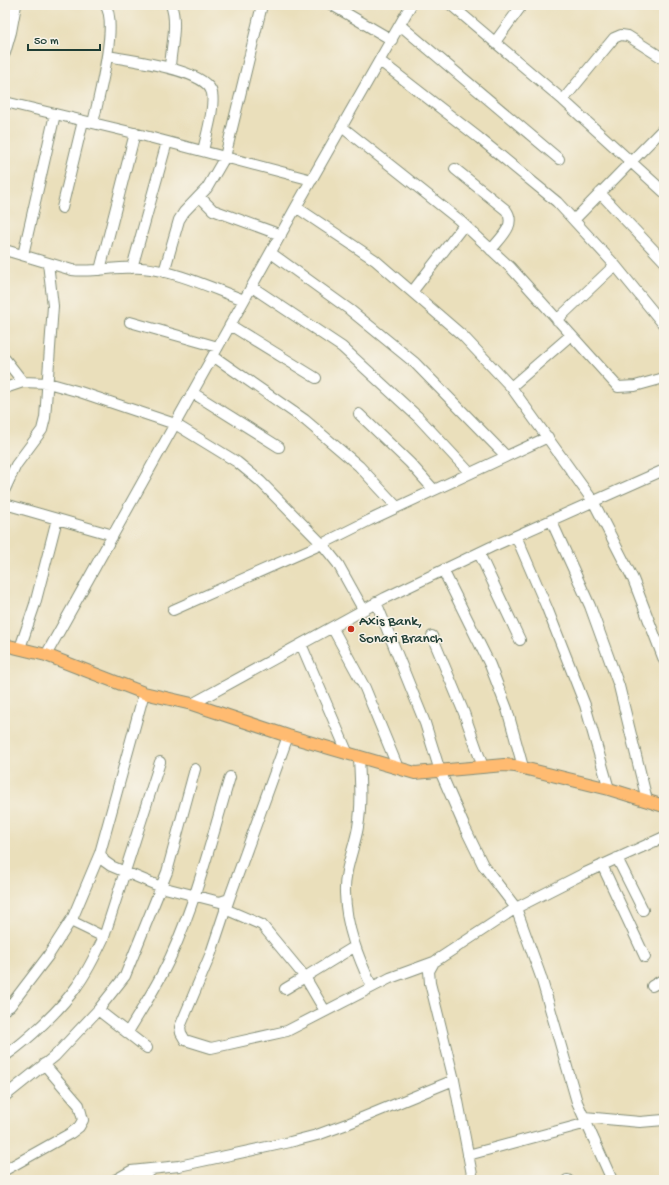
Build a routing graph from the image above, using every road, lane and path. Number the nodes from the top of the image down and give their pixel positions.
1 (105, 5) edge
2 (171, 5) edge
3 (262, 5) edge
4 (332, 5) edge
5 (411, 5) edge
6 (451, 5) edge
7 (522, 5) edge
8 (12, 10) edge
9 (400, 25) junction
10 (392, 40) junction
11 (495, 42) junction
12 (5, 53) edge
13 (107, 56) junction
14 (664, 59) edge
15 (380, 60) junction
16 (170, 68) junction
17 (563, 100) junction
18 (5, 102) edge
19 (55, 114) junction
20 (88, 122) junction
21 (342, 127) junction
22 (664, 128) edge
23 (135, 133) junction
24 (167, 142) junction
25 (203, 151) junction
26 (225, 157) junction
27 (559, 159) dead end
28 (631, 162) junction
29 (455, 169) dead end
30 (312, 180) junction
31 (663, 189) edge
32 (600, 194) junction
33 (200, 197) junction
34 (296, 207) junction
35 (62, 208) dead end
36 (574, 220) junction
37 (464, 225) junction
38 (281, 235) junction
39 (5, 250) edge
40 (491, 250) junction
41 (271, 253) junction
42 (23, 255) junction
43 (664, 261) edge
44 (48, 263) junction
45 (615, 265) junction
46 (132, 268) junction
47 (100, 270) junction
48 (164, 272) junction
49 (252, 287) junction
50 (412, 292) junction
51 (244, 300) junction
52 (558, 320) junction
53 (130, 322) dead end
54 (230, 325) junction
55 (664, 325) edge
56 (571, 336) junction
57 (218, 347) junction
58 (213, 356) junction
59 (5, 359) edge
60 (316, 378) dead end
61 (664, 378) edge
62 (23, 382) junction
63 (48, 383) junction
64 (511, 387) junction
65 (5, 388) edge
66 (193, 393) junction
67 (359, 414) dead end
68 (175, 424) junction
69 (548, 437) junction
70 (279, 447) dead end
71 (506, 456) junction
72 (664, 470) edge
73 (470, 473) junction
74 (5, 489) edge
75 (434, 490) junction
76 (593, 501) junction
77 (5, 504) edge
78 (397, 507) junction
79 (57, 519) junction
80 (551, 520) junction
81 (113, 535) junction
82 (516, 536) junction
83 (322, 544) junction
84 (479, 553) junction
85 (443, 570) junction
86 (376, 602) junction
87 (364, 609) junction
88 (174, 610) dead end
89 (332, 627) junction
90 (432, 636) dead end
91 (520, 640) dead end
92 (5, 644) edge
93 (302, 644) junction
94 (20, 648) junction
95 (46, 655) junction
96 (664, 660) edge
97 (144, 692) junction
98 (192, 704) junction
99 (288, 736) junction
100 (354, 755) junction
101 (160, 762) dead end
102 (483, 767) junction
103 (523, 767) junction
104 (398, 768) junction
105 (195, 769) dead end
106 (440, 771) junction
107 (230, 777) dead end
108 (609, 789) junction
109 (647, 800) junction
110 (664, 806) edge
111 (664, 837) edge
112 (100, 853) junction
113 (617, 858) junction
114 (602, 865) junction
115 (126, 872) junction
116 (161, 887) junction
117 (194, 895) junction
118 (229, 899) junction
119 (516, 908) junction
120 (225, 909) junction
121 (643, 910) dead end
122 (73, 917) junction
123 (104, 937) junction
124 (354, 948) junction
125 (645, 957) dead end
126 (434, 962) junction
127 (305, 977) junction
128 (664, 979) edge
129 (652, 986) dead end
130 (372, 987) junction
131 (285, 989) dead end
132 (5, 1009) edge
133 (98, 1010) junction
134 (325, 1011) junction
135 (128, 1032) junction
136 (147, 1048) dead end
137 (5, 1056) edge
138 (44, 1064) junction
139 (454, 1080) junction
140 (5, 1096) edge
141 (586, 1120) junction
142 (664, 1120) edge
143 (468, 1155) junction
144 (5, 1170) edge
145 (152, 1170) junction
146 (115, 1180) edge
147 (137, 1180) edge
148 (473, 1180) edge
149 (612, 1180) edge

1 - 13 street
2 - 16 street
3 - 26 street
4 - 10 street
5 - 9 street
6 - 11 street
7 - 11 street
8 - 12 street
9 - 10 street
9 - 27 street
10 - 15 street
11 - 17 street
13 - 16 street
13 - 20 street
14 - 17 street
15 - 21 street
15 - 36 street
16 - 25 street
17 - 28 street
18 - 19 street
19 - 20 street
19 - 42 street
20 - 23 street
20 - 35 street
21 - 30 street
21 - 37 street
22 - 28 street
23 - 24 street
23 - 47 street
24 - 25 street
24 - 46 street
25 - 26 street
26 - 30 street
26 - 33 street
28 - 31 street
28 - 32 street
29 - 40 street
30 - 34 street
32 - 36 street
32 - 43 street
33 - 38 street
33 - 48 street
34 - 38 street
34 - 50 street
36 - 45 street
37 - 40 street
37 - 50 street
38 - 41 street
39 - 42 street
40 - 52 street
41 - 49 street
41 - 71 street
42 - 44 street
44 - 47 street
44 - 63 street
45 - 52 street
45 - 55 street
46 - 47 street
46 - 48 street
48 - 51 street
49 - 51 street
49 - 73 street
50 - 64 street
51 - 54 street
52 - 56 street
53 - 57 street
54 - 57 street
54 - 60 street
56 - 61 street
56 - 64 street
57 - 58 street
58 - 66 street
58 - 78 street
59 - 62 street
62 - 63 street
62 - 65 street
63 - 68 street
63 - 74 street
64 - 69 street
66 - 68 street
66 - 70 street
67 - 75 street
68 - 81 street
68 - 83 street
69 - 71 street
69 - 76 street
71 - 73 street
72 - 76 street
73 - 75 street
75 - 78 street
76 - 80 street
76 - 96 street
77 - 79 street
78 - 83 street
79 - 81 street
79 - 94 street
80 - 82 street
80 - 109 street
81 - 95 street
82 - 84 street
82 - 108 street
83 - 87 street
83 - 88 street
84 - 85 street
84 - 91 street
85 - 86 street
85 - 103 street
86 - 87 street
86 - 106 street
87 - 89 street
89 - 93 street
89 - 104 street
90 - 102 street
92 - 94 main road
93 - 98 street
93 - 100 street
94 - 95 main road
95 - 97 main road
97 - 98 main road
97 - 112 street
98 - 99 main road
99 - 100 main road
99 - 118 street
100 - 104 main road
100 - 124 street
101 - 115 street
102 - 103 main road
102 - 106 main road
103 - 108 main road
104 - 106 main road
105 - 116 street
106 - 119 street
107 - 117 street
108 - 109 main road
109 - 110 main road
111 - 113 street
112 - 115 street
112 - 122 street
113 - 114 street
113 - 121 street
114 - 119 street
114 - 125 street
115 - 116 street
115 - 123 street
116 - 117 street
116 - 133 street
117 - 118 street
117 - 135 street
118 - 120 street
119 - 126 street
119 - 141 street
120 - 127 street
120 - 134 street
122 - 123 street
122 - 132 street
123 - 137 street
124 - 127 street
124 - 130 street
126 - 130 street
126 - 139 street
127 - 131 street
127 - 134 street
128 - 129 street
130 - 134 street
133 - 135 street
133 - 138 street
135 - 136 street
138 - 140 street
138 - 144 street
139 - 143 street
139 - 145 street
141 - 142 street
141 - 143 street
141 - 149 street
143 - 148 street
145 - 146 street
145 - 147 street

